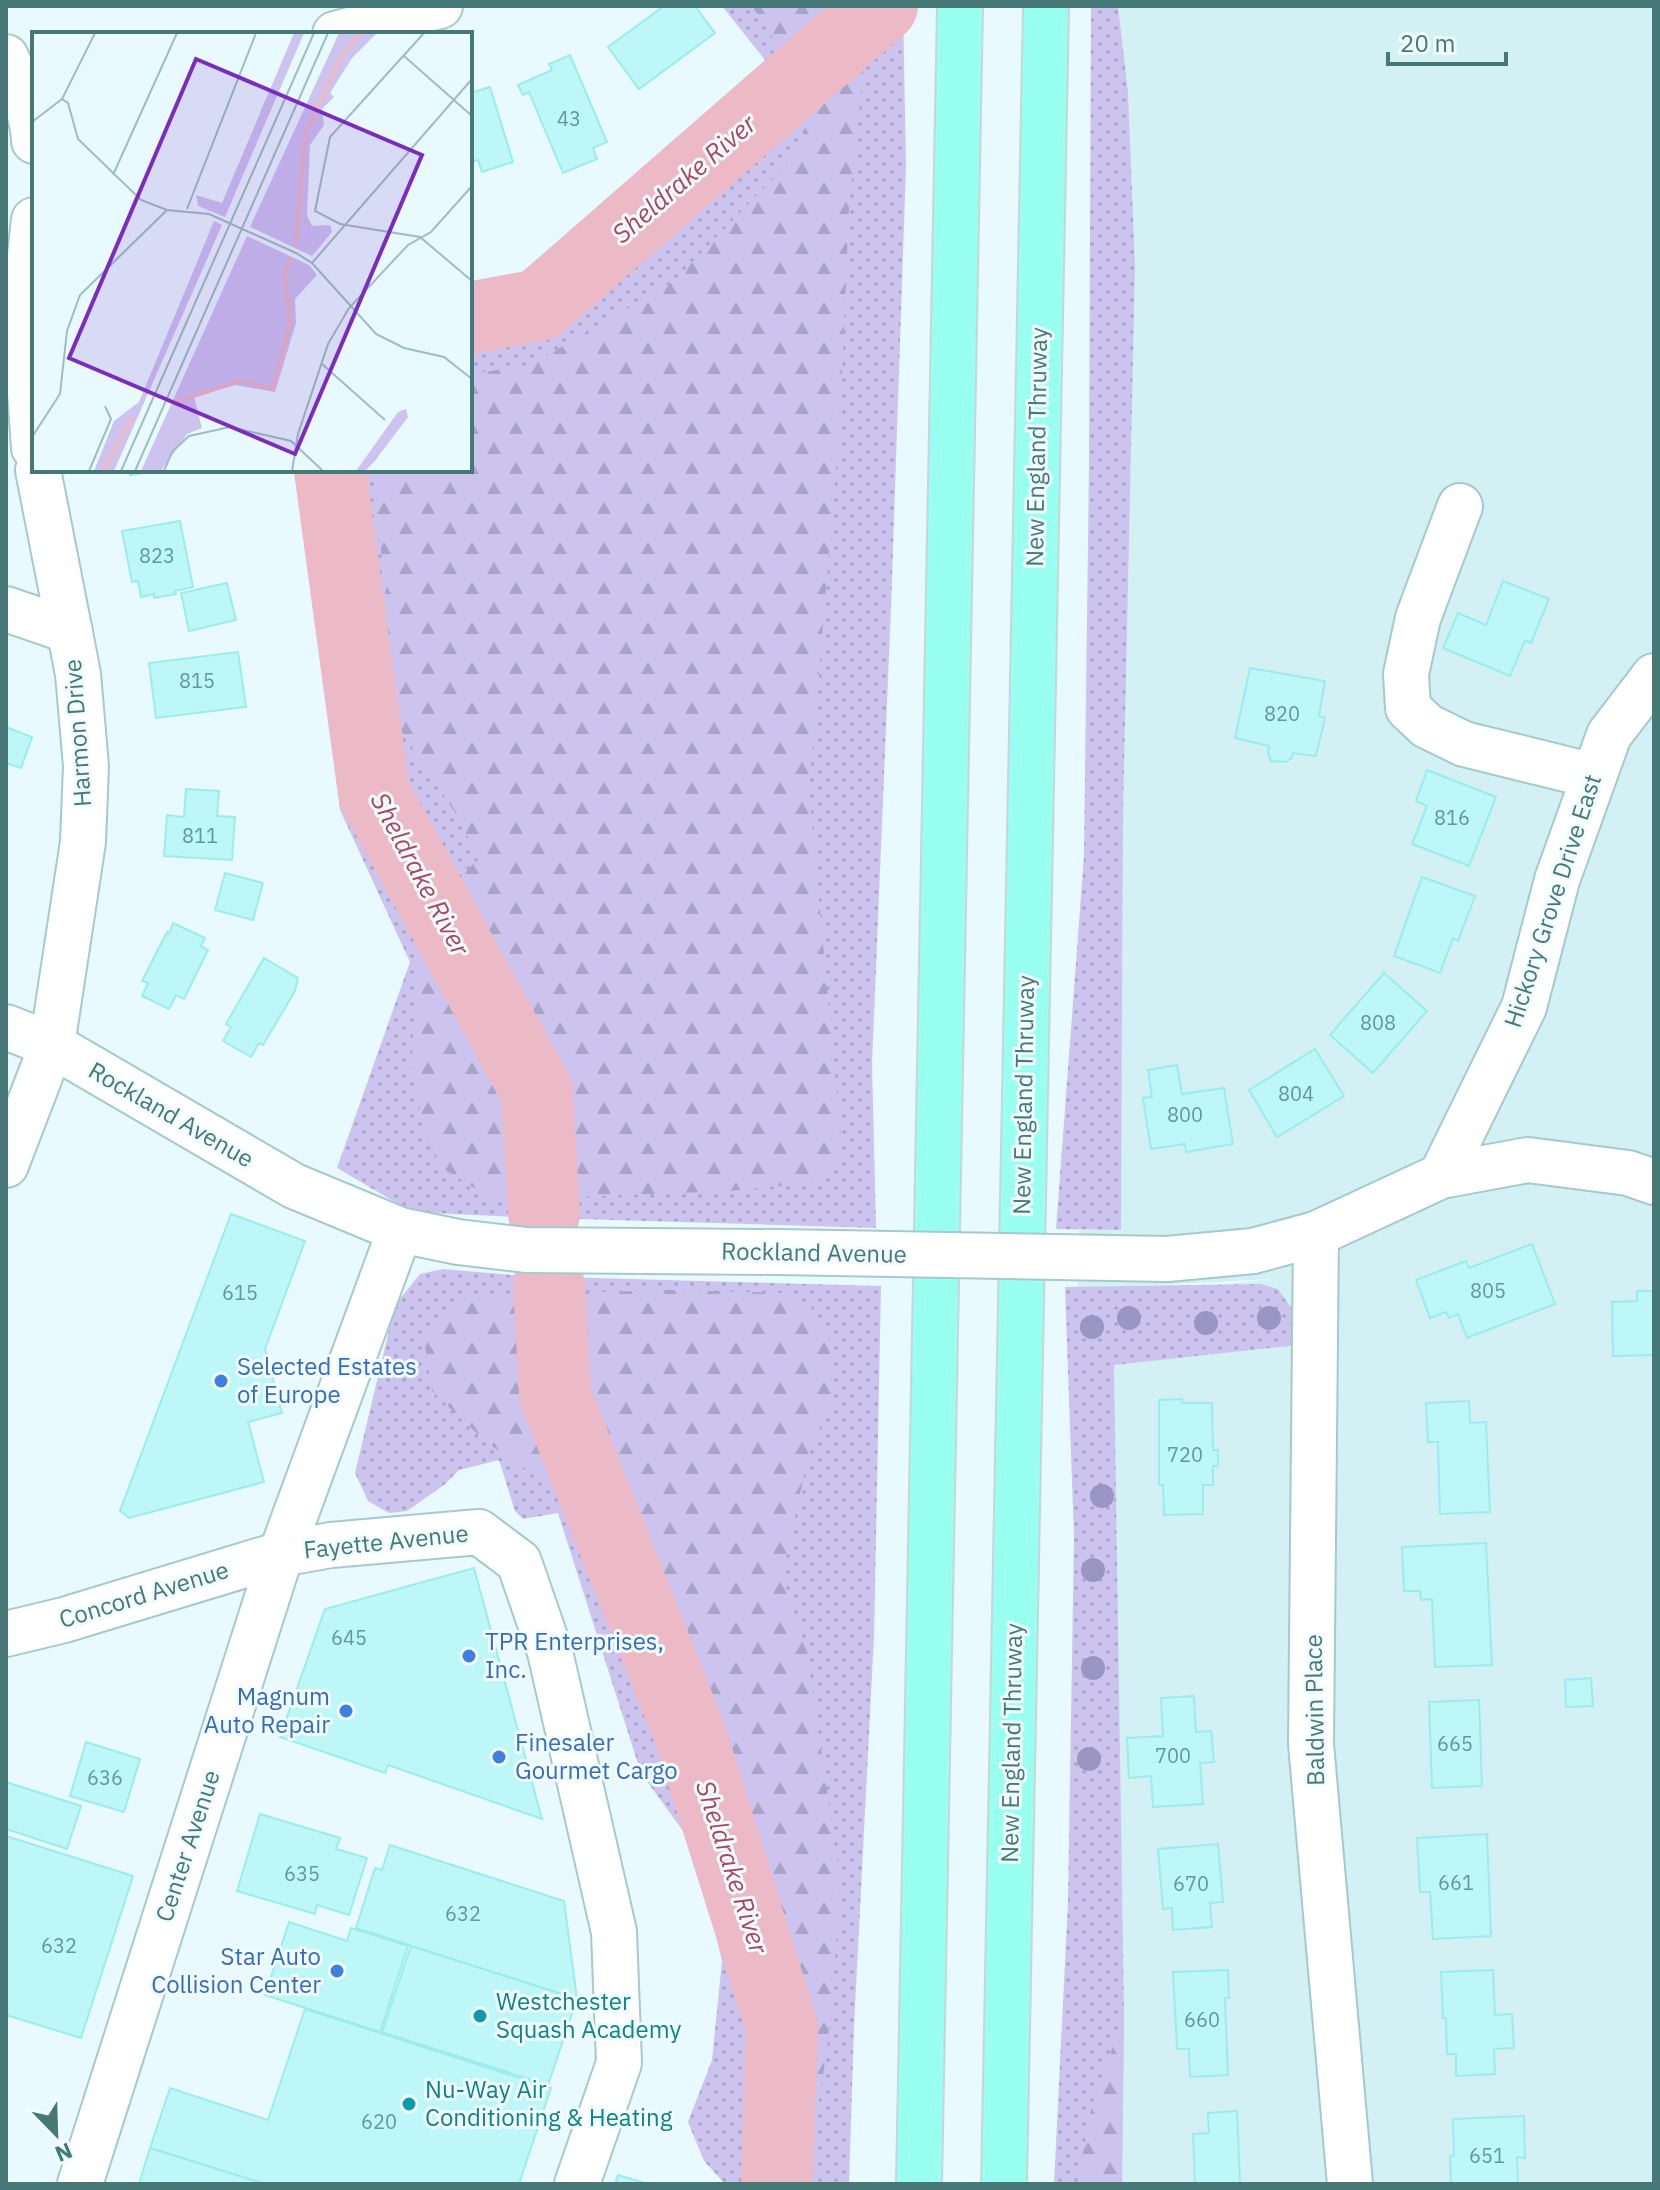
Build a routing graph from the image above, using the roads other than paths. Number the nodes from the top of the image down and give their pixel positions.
1 (440, 6) edge
2 (960, 6) edge
3 (1046, 6) edge
4 (342, 32) edge
5 (6, 56) edge
6 (32, 61) edge
7 (32, 124) edge
8 (32, 238) edge
9 (32, 420) edge
10 (38, 472) edge
11 (1460, 506) dead end
12 (6, 609) edge
13 (70, 631) junction
14 (1654, 676) edge
15 (1594, 776) junction
16 (6, 1027) edge
17 (52, 1045) junction
18 (6, 1165) edge
19 (1441, 1176) junction
20 (1654, 1182) edge
21 (400, 1230) junction
22 (1316, 1234) junction
23 (281, 1554) junction
24 (6, 1634) edge
25 (80, 2184) edge
26 (577, 2184) edge
27 (919, 2184) edge
28 (1004, 2184) edge
29 (1350, 2184) edge

1 - 4 street
2 - 27 highway
3 - 28 highway, New England Thruway
5 - 6 street
5 - 7 street
8 - 9 street
10 - 13 street, Harmon Drive
11 - 15 street
12 - 13 street
13 - 17 street, Harmon Drive
14 - 15 street, Hickory Grove Drive East
15 - 19 street, Hickory Grove Drive East
16 - 17 street, Rockland Avenue
17 - 18 street, Harmon Drive
17 - 21 street, Rockland Avenue
19 - 20 street, Rockland Avenue
19 - 22 street, Rockland Avenue
21 - 22 street, Rockland Avenue, bridge
21 - 23 street, Fayette Avenue
22 - 29 street, Baldwin Place
23 - 24 street, Concord Avenue
23 - 25 street, Center Avenue
23 - 26 street, Fayette Avenue

